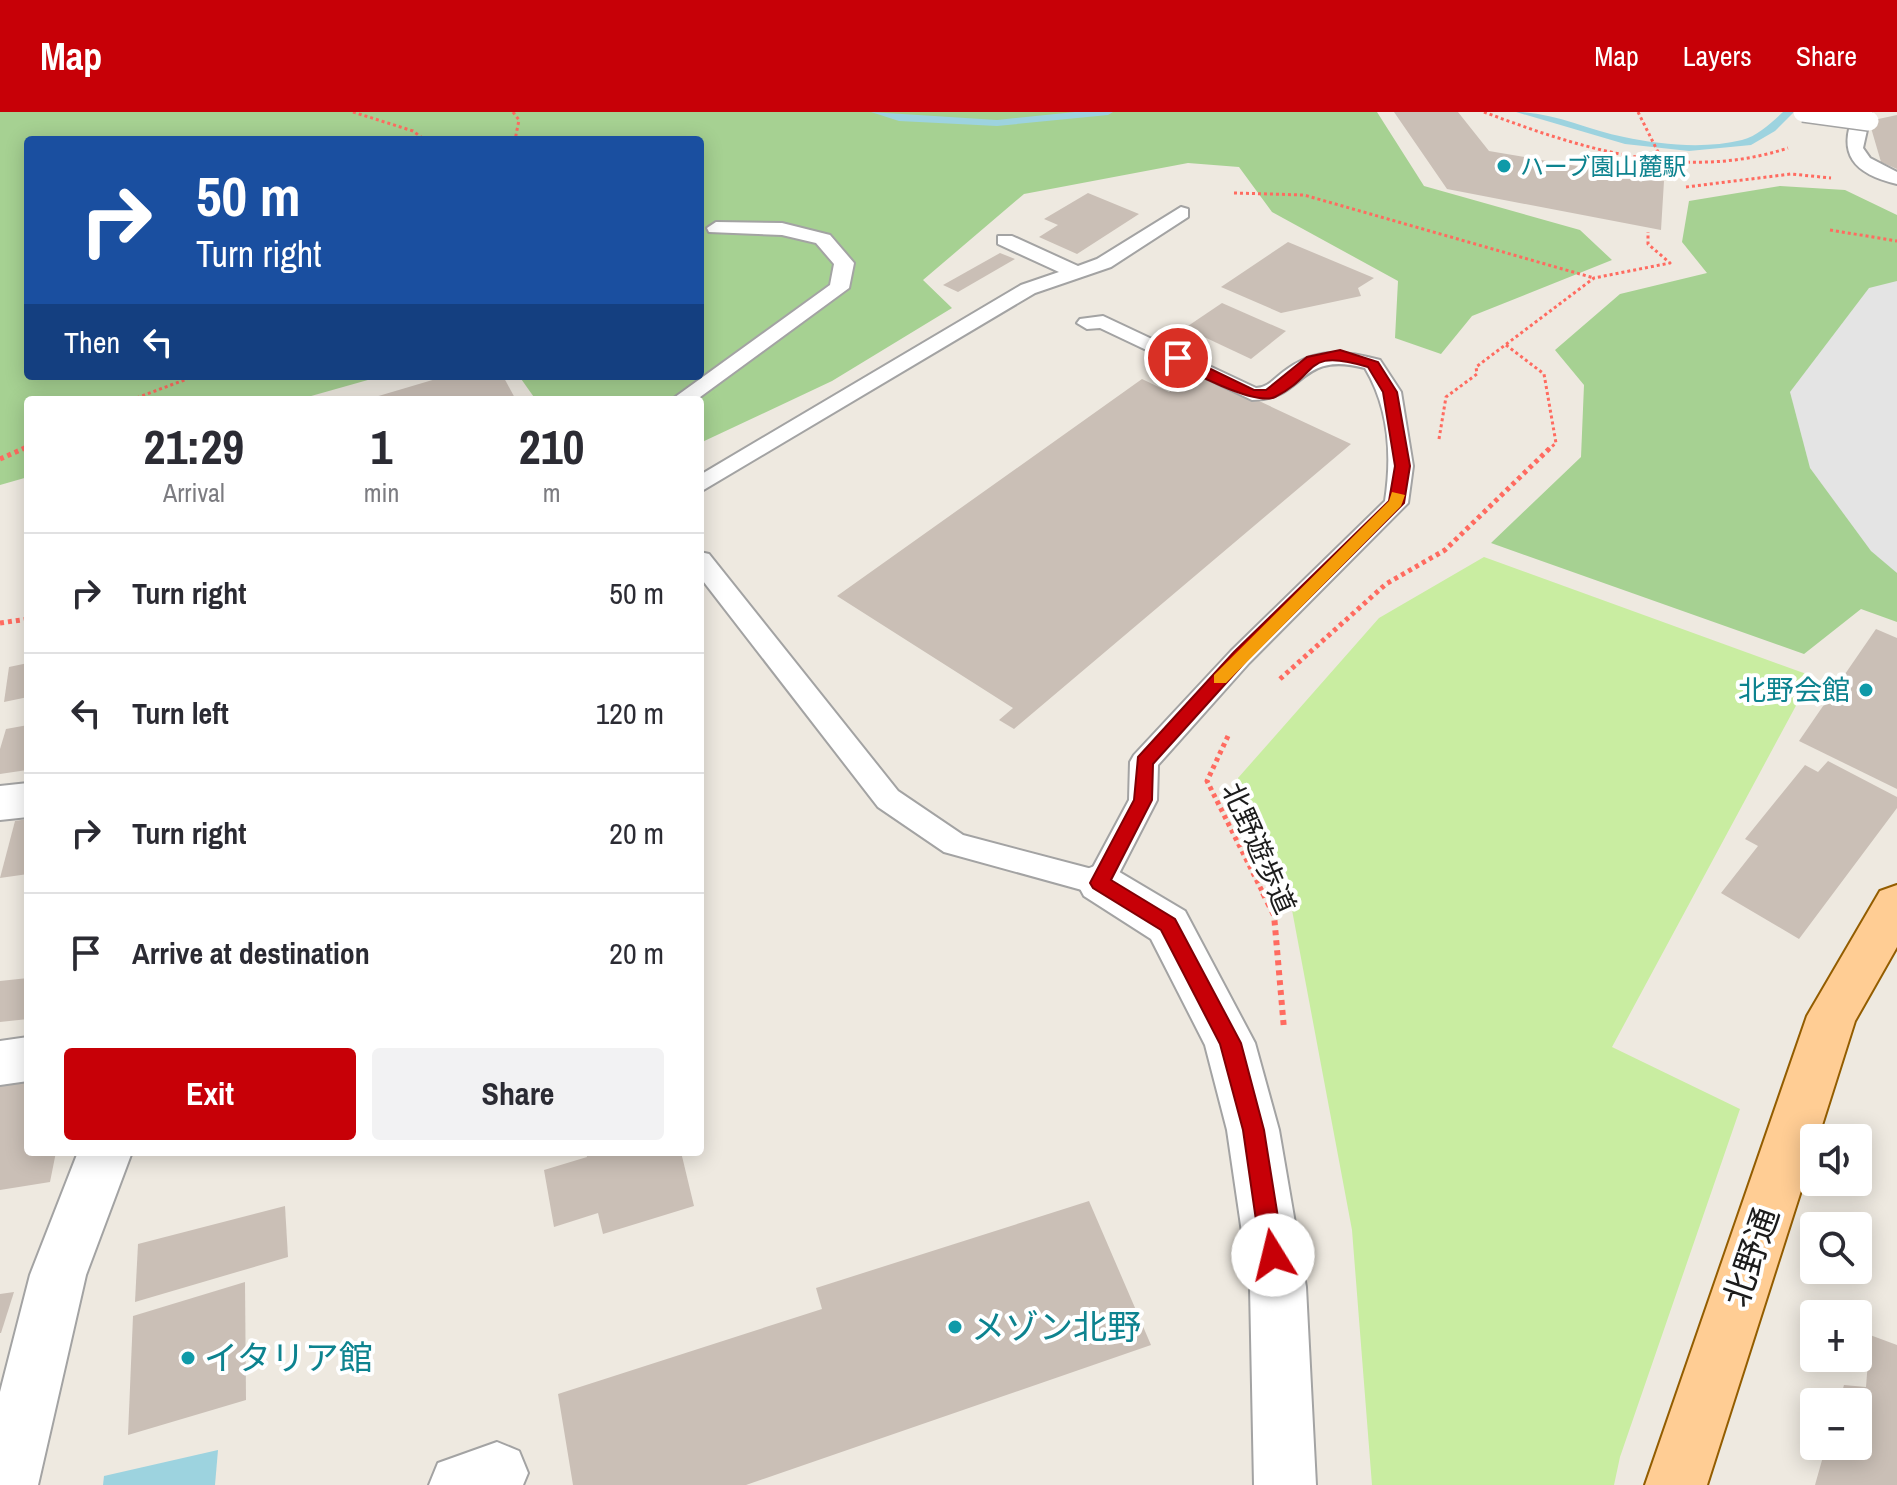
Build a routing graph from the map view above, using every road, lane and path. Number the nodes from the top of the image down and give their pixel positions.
1 (353, 112) edge
2 (513, 112) edge
3 (1484, 112) edge
4 (1638, 112) edge
5 (1803, 112) edge
6 (1866, 117) edge
7 (420, 136) edge
8 (516, 136) edge
9 (1794, 145) dead end
10 (1663, 161) junction
11 (1843, 176) dead end
12 (1897, 179) edge
13 (1686, 187) dead end
14 (1234, 193) dead end
15 (1181, 213) dead end
16 (716, 228) dead end
17 (1830, 230) dead end
18 (1648, 232) dead end
19 (1005, 240) dead end
20 (1897, 241) edge
21 (1076, 272) junction
22 (1594, 278) junction
23 (1087, 323) dead end
24 (1506, 345) junction
25 (184, 380) edge
26 (142, 396) edge
27 (688, 396) edge
28 (24, 449) edge
29 (0, 459) edge
30 (1402, 466) junction
31 (704, 483) edge
32 (704, 565) edge
33 (24, 620) edge
34 (0, 623) edge
35 (1271, 688) dead end
36 (1230, 732) dead end
37 (24, 800) edge
38 (0, 803) edge
39 (1100, 883) junction
40 (1897, 904) edge
41 (1286, 1042) dead end
42 (24, 1060) edge
43 (0, 1063) edge
44 (103, 1156) edge
45 (7, 1485) edge
46 (1285, 1485) edge
47 (1676, 1485) edge

1 - 7 path
2 - 8 path
3 - 10 path
4 - 10 path
5 - 6 lane, bridge
6 - 12 lane
9 - 10 path
11 - 13 path
14 - 22 path
15 - 21 lane
16 - 27 lane
17 - 20 path
18 - 22 path
19 - 21 lane
21 - 31 lane
22 - 24 path
23 - 30 lane
24 - 30 path
24 - 35 path
25 - 26 path
28 - 29 path
30 - 39 lane
32 - 39 lane
33 - 34 path
36 - 41 path, 北野遊歩道
37 - 38 street
39 - 46 street
40 - 47 main road, 北野通
42 - 43 street
44 - 45 street

